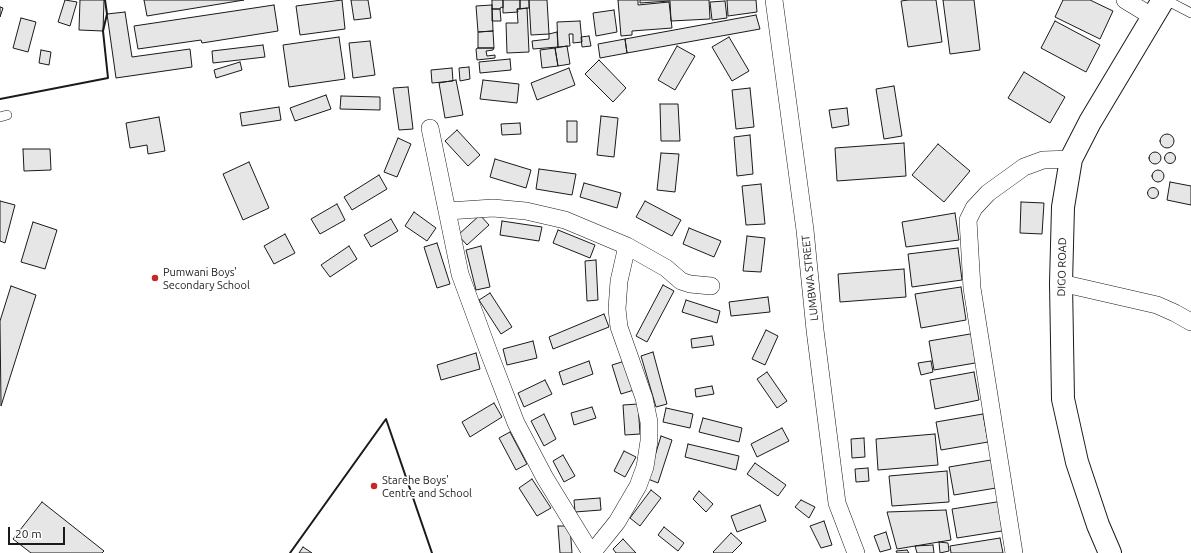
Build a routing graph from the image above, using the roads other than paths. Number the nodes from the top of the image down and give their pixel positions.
1 (774, 0) edge
2 (1125, 0) edge
3 (1166, 0) edge
4 (1158, 8) edge
5 (1191, 13) edge
6 (430, 128) dead end
7 (1071, 159) junction
8 (448, 211) junction
9 (627, 246) junction
10 (1061, 283) junction
11 (711, 286) dead end
12 (1191, 322) edge
13 (591, 553) edge
14 (856, 553) edge
15 (1014, 553) edge
16 (1110, 553) edge

1 - 14 street, LUMBWA STREET
2 - 4 street
3 - 5 lane
4 - 7 main road, DIGO ROAD
6 - 8 street
7 - 10 main road, DIGO ROAD
7 - 15 street
8 - 9 street
8 - 13 street
9 - 11 street
9 - 13 street
10 - 12 street
10 - 16 main road, DIGO ROAD

